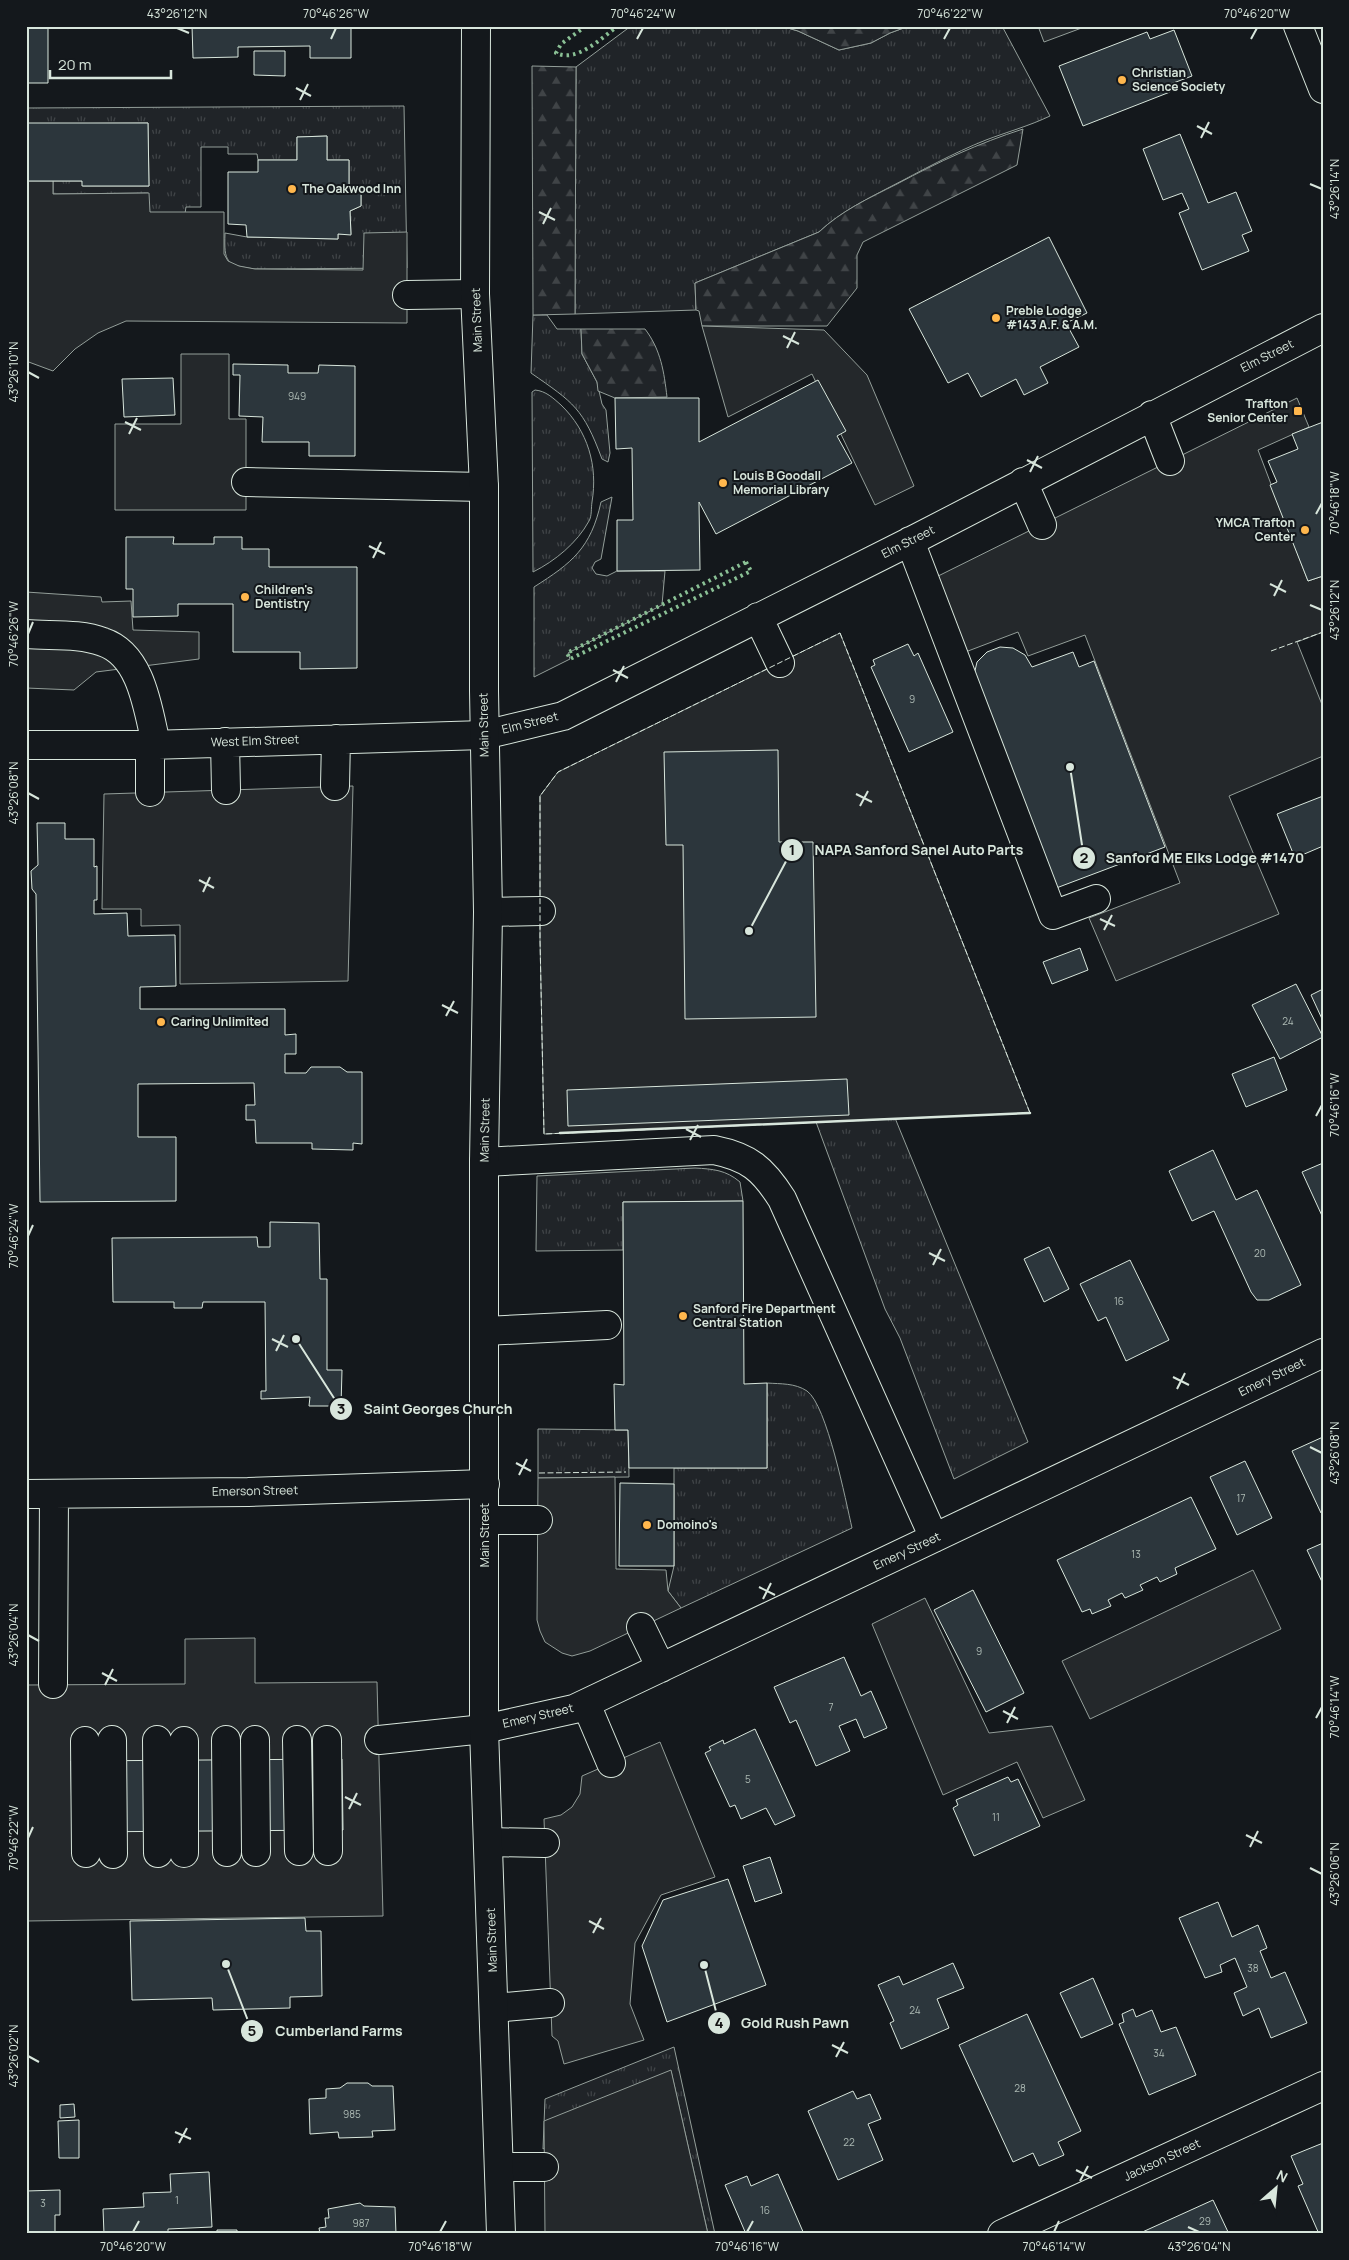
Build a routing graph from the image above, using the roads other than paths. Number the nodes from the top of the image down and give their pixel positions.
1 (476, 26) edge
2 (1298, 26) edge
3 (1323, 90) edge
4 (475, 294) junction
5 (407, 295) dead end
6 (1323, 328) edge
7 (1152, 415) junction
8 (1170, 461) dead end
9 (246, 482) dead end
10 (1023, 482) junction
11 (484, 487) junction
12 (1042, 525) dead end
13 (910, 541) junction
14 (758, 617) junction
15 (26, 634) edge
16 (780, 663) dead end
17 (484, 734) junction
18 (336, 739) junction
19 (225, 742) junction
20 (153, 744) junction
21 (26, 745) edge
22 (334, 786) dead end
23 (226, 790) dead end
24 (150, 792) dead end
25 (1096, 899) dead end
26 (540, 911) dead end
27 (488, 912) junction
28 (484, 1162) junction
29 (607, 1325) dead end
30 (485, 1330) junction
31 (1323, 1353) edge
32 (485, 1484) junction
33 (26, 1494) edge
34 (54, 1494) junction
35 (485, 1520) junction
36 (538, 1520) dead end
37 (934, 1538) junction
38 (641, 1627) dead end
39 (661, 1668) junction
40 (53, 1684) dead end
41 (586, 1704) junction
42 (484, 1729) junction
43 (112, 1740) dead end
44 (157, 1740) dead end
45 (184, 1740) dead end
46 (226, 1740) dead end
47 (255, 1740) dead end
48 (297, 1740) dead end
49 (327, 1740) dead end
50 (379, 1740) dead end
51 (85, 1741) dead end
52 (611, 1763) dead end
53 (488, 1842) junction
54 (545, 1843) dead end
55 (299, 1851) dead end
56 (227, 1852) dead end
57 (256, 1852) dead end
58 (328, 1852) dead end
59 (86, 1853) dead end
60 (113, 1854) dead end
61 (550, 2003) dead end
62 (494, 2008) junction
63 (1323, 2086) edge
64 (500, 2167) junction
65 (544, 2167) dead end
66 (502, 2234) edge
67 (1002, 2234) edge

1 - 4 main road, Main Street
2 - 3 main road
4 - 5 main road
4 - 11 main road, Main Street
6 - 7 main road, Elm Street
7 - 8 main road
7 - 10 main road, Elm Street
9 - 11 main road
10 - 12 main road
10 - 13 main road, Elm Street
11 - 17 main road, Main Street
13 - 14 main road, Elm Street
13 - 25 main road
14 - 16 main road
14 - 17 main road, Elm Street
15 - 20 main road
17 - 18 main road, West Elm Street
17 - 27 main road, Main Street
18 - 19 main road, West Elm Street
18 - 22 main road
19 - 20 main road, West Elm Street
19 - 23 main road
20 - 21 main road, West Elm Street
20 - 24 main road
26 - 27 main road
27 - 28 main road, Main Street
28 - 30 main road, Main Street
28 - 37 main road
29 - 30 main road
30 - 32 main road, Main Street
31 - 37 main road, Emery Street
32 - 34 main road, Emerson Street
32 - 35 main road, Main Street
33 - 34 main road, Emerson Street
34 - 40 main road
35 - 36 main road
35 - 42 main road, Main Street
37 - 39 main road, Emery Street
38 - 39 main road
39 - 41 main road, Emery Street
41 - 42 main road, Emery Street
41 - 52 main road
42 - 50 main road, Emery Street
42 - 53 main road, Main Street
43 - 60 main road
44 - 45 main road
46 - 56 main road
47 - 57 main road
48 - 55 main road
49 - 58 main road
51 - 59 main road
53 - 54 main road
53 - 62 main road, Main Street
61 - 62 main road
62 - 64 main road, Main Street
63 - 67 main road, Jackson Street
64 - 65 main road
64 - 66 main road, Main Street

